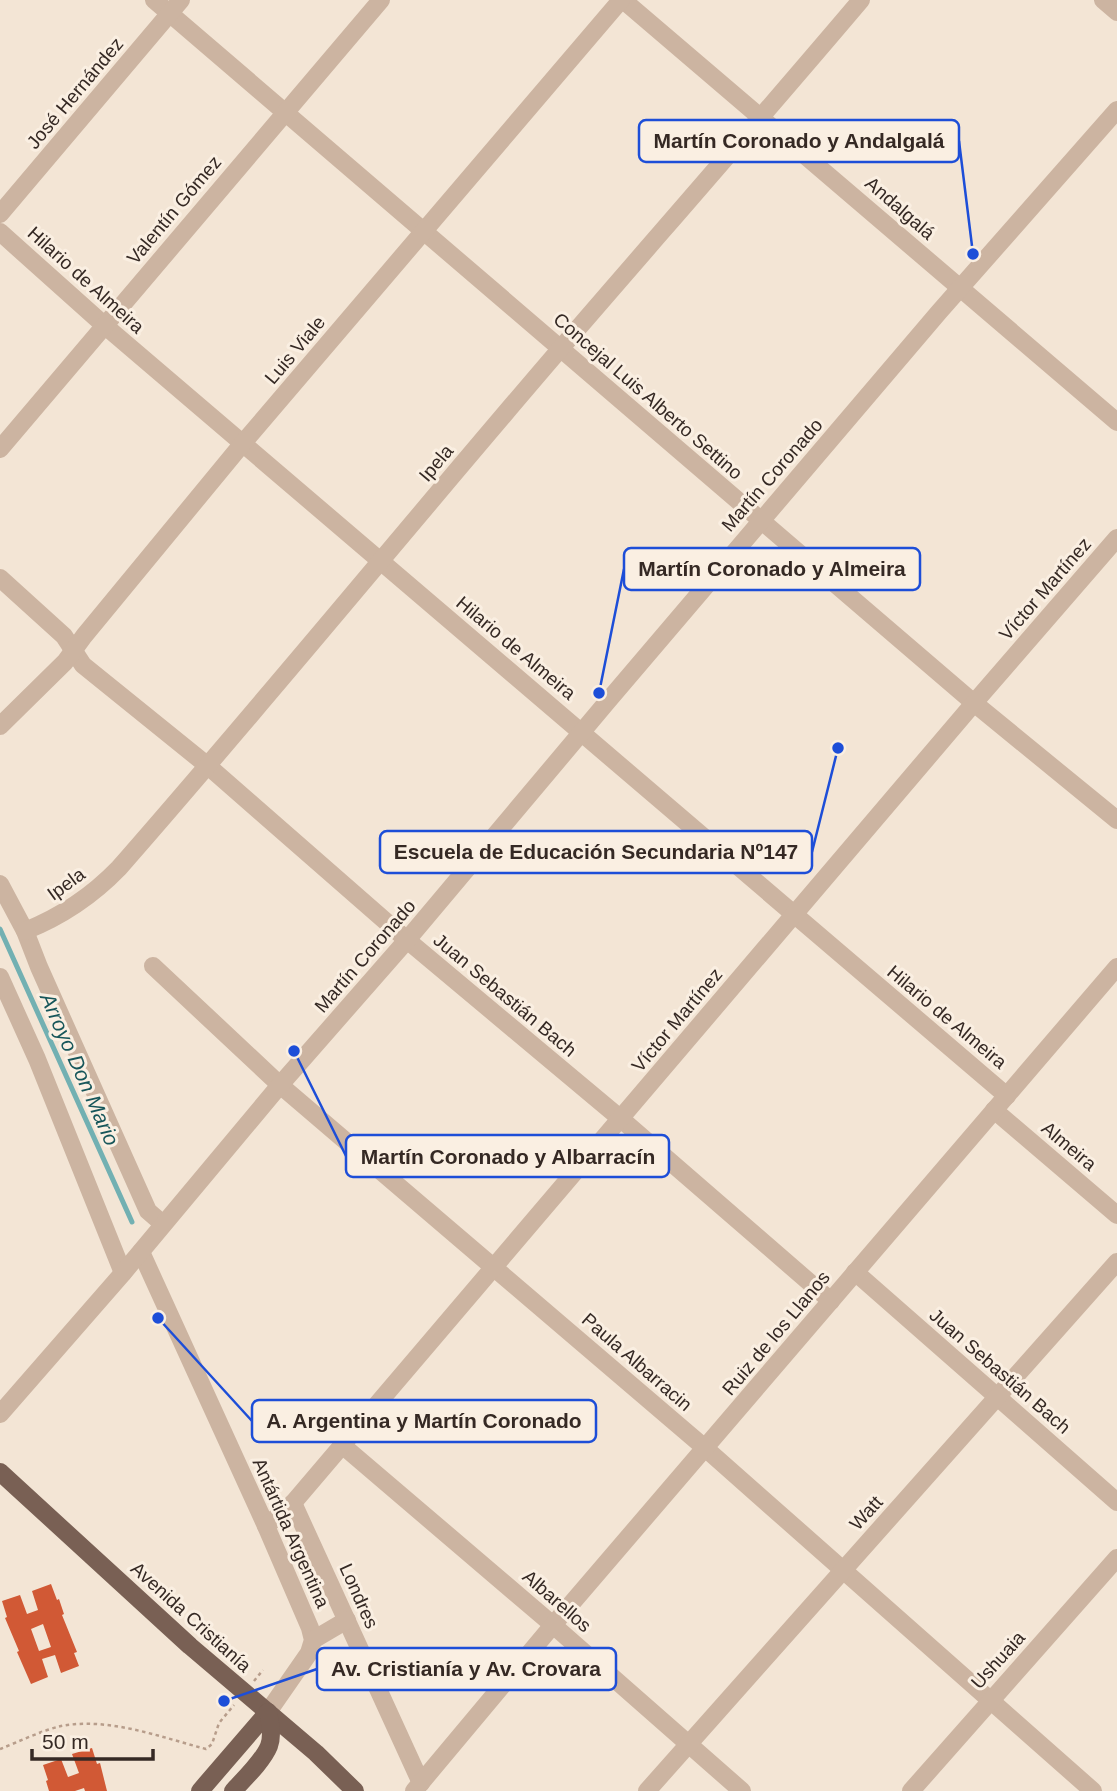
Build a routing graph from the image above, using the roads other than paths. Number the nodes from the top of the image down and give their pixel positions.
1 (154, 0) edge
2 (381, 0) edge
3 (622, 0) edge
4 (861, 0) edge
5 (1103, 0) edge
6 (175, 7) edge
7 (1117, 12) edge
8 (1117, 110) edge
9 (284, 113) junction
10 (762, 117) junction
11 (0, 214) edge
12 (0, 232) edge
13 (423, 232) junction
14 (961, 288) junction
15 (104, 325) junction
16 (561, 348) junction
17 (1117, 422) edge
18 (243, 443) junction
19 (0, 449) edge
20 (761, 521) junction
21 (1117, 538) edge
22 (381, 561) junction
23 (0, 578) edge
24 (72, 651) junction
25 (974, 703) junction
26 (0, 726) edge
27 (582, 732) junction
28 (208, 766) junction
29 (1117, 820) edge
30 (0, 884) edge
31 (794, 914) junction
32 (25, 931) junction
33 (407, 940) junction
34 (153, 966) dead end
35 (1117, 967) edge
36 (0, 977) edge
37 (281, 1085) junction
38 (1006, 1096) junction
39 (994, 1110) junction
40 (621, 1119) junction
41 (1117, 1214) edge
42 (163, 1224) junction
43 (141, 1252) junction
44 (1117, 1262) edge
45 (495, 1267) junction
46 (855, 1272) junction
47 (123, 1273) junction
48 (831, 1301) junction
49 (998, 1395) junction
50 (0, 1414) edge
51 (342, 1445) junction
52 (705, 1448) junction
53 (0, 1472) edge
54 (1117, 1502) edge
55 (293, 1503) junction
56 (266, 1526) junction
57 (1117, 1558) edge
58 (843, 1570) junction
59 (347, 1620) junction
60 (553, 1625) junction
61 (313, 1640) junction
62 (991, 1699) junction
63 (268, 1712) junction
64 (689, 1744) junction
65 (348, 1787) edge
66 (417, 1787) edge
67 (200, 1791) edge
68 (233, 1791) edge
69 (647, 1791) edge
70 (742, 1791) edge
71 (911, 1791) edge
72 (1093, 1791) edge

1 - 6 street, Concejal Luis Alberto Settino
2 - 9 street, Valentín Gómez
3 - 10 street, Andalgalá
3 - 13 street, Luis Viale
4 - 10 street, Ipela
5 - 7 street
6 - 9 street, Concejal Luis Alberto Settino
6 - 11 street, José Hernández
8 - 14 street, Martín Coronado
9 - 13 street, Concejal Luis Alberto Settino
9 - 15 street, Valentín Gómez
10 - 14 street, Andalgalá
10 - 16 street, Ipela
12 - 15 street, Hilario de Almeira
13 - 16 street, Concejal Luis Alberto Settino
13 - 18 street, Luis Viale
14 - 17 street, Andalgalá
14 - 20 street, Martín Coronado
15 - 18 street, Hilario de Almeira
15 - 19 street, Valentín Gómez
16 - 20 street, Concejal Luis Alberto Settino
16 - 22 street, Ipela
18 - 22 street, Hilario de Almeira
18 - 24 street, Luis Viale
20 - 25 street, Concejal Luis Alberto Settino
20 - 27 street, Martín Coronado
21 - 25 street, Víctor Martínez
22 - 27 street, Hilario de Almeira
22 - 28 street, Ipela
23 - 24 street, Juan Sebastián Bach
24 - 26 street, Luis Viale
24 - 28 street, Juan Sebastián Bach
25 - 29 street, Concejal Luis Alberto Settino
25 - 31 street, Víctor Martínez
27 - 31 street, Hilario de Almeira
27 - 33 street, Martín Coronado
28 - 32 street, Ipela
28 - 33 street, Juan Sebastián Bach
30 - 32 street
31 - 38 street, Hilario de Almeira
31 - 40 street, Víctor Martínez
32 - 42 street
33 - 37 street, Martín Coronado
33 - 40 street, Juan Sebastián Bach
34 - 37 street, Paula Albarracin
35 - 38 street, Ruiz de los Llanos
36 - 47 street
37 - 42 street, Martín Coronado
37 - 45 street, Paula Albarracin
38 - 39 street, Ruiz de los Llanos
39 - 41 street, Almeira
39 - 46 street, Ruiz de los Llanos
40 - 45 street, Víctor Martínez
40 - 48 street, Juan Sebastián Bach
42 - 43 street, Martín Coronado
43 - 47 street, Martín Coronado
43 - 56 street, Antártida Argentina
44 - 49 street, Watt
45 - 51 street, Víctor Martínez
45 - 52 street, Paula Albarracin
46 - 48 street, Ruiz de los Llanos
46 - 49 street, Juan Sebastián Bach
47 - 50 street, Martín Coronado
48 - 52 street, Ruiz de los Llanos
49 - 54 street, Juan Sebastián Bach
49 - 58 street, Watt
51 - 55 street, Víctor Martínez
51 - 60 street, Albarellos
52 - 58 street, Paula Albarracin
52 - 60 street, Ruiz de los Llanos
53 - 63 main road, Avenida Cristianía
55 - 56 street, Víctor Martínez
55 - 59 street, Londres
56 - 61 street, Antártida Argentina
57 - 62 street, Ushuaia
58 - 62 street, Paula Albarracin
58 - 64 street, Watt
59 - 61 street
59 - 66 street, Londres
60 - 64 street, Albarellos
60 - 66 street, Ruiz de los Llanos
61 - 63 street, Antártida Argentina
62 - 71 street, Ushuaia
62 - 72 street, Paula Albarracin
63 - 65 main road, Avenida Cristianía
63 - 67 main road
63 - 68 main road
64 - 69 street, Watt
64 - 70 street, Albarellos

